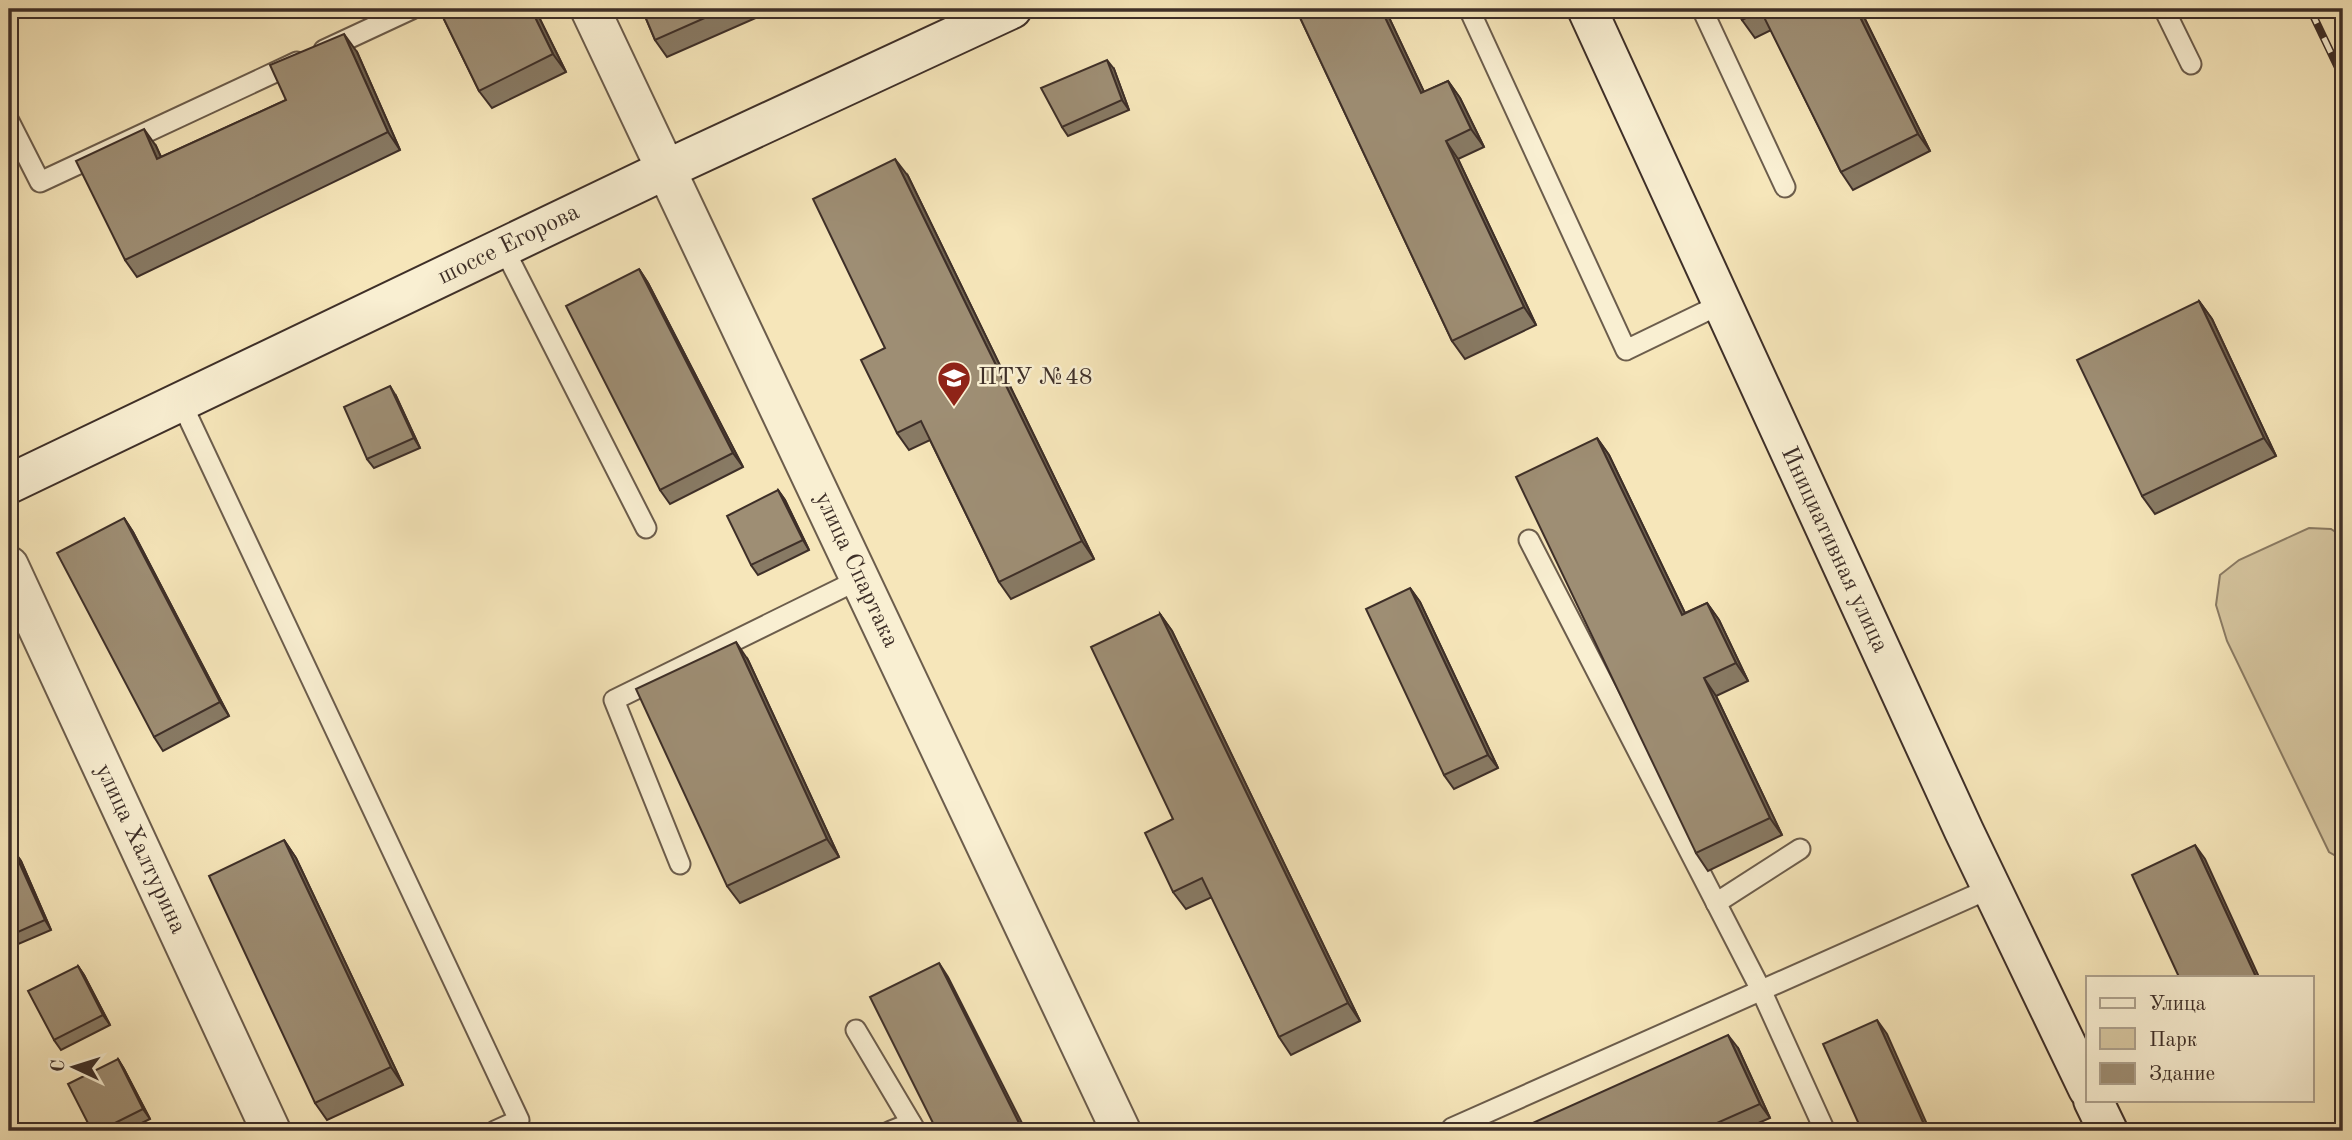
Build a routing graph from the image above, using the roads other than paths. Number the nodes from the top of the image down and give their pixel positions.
1 (412, 9) edge
2 (590, 9) edge
3 (1012, 9) edge
4 (1469, 9) edge
5 (1587, 9) edge
6 (1702, 9) edge
7 (2164, 9) edge
8 (2191, 64) dead end
9 (9, 121) edge
10 (667, 169) junction
11 (1785, 187) dead end
12 (503, 247) junction
13 (1721, 304) junction
14 (181, 402) junction
15 (9, 484) edge
16 (646, 528) dead end
17 (1529, 540) edge
18 (9, 566) edge
19 (860, 579) junction
20 (1800, 849) dead end
21 (680, 864) dead end
22 (1992, 888) junction
23 (1716, 903) junction
24 (1761, 990) junction
25 (856, 1030) dead end
26 (2086, 1084) edge
27 (2094, 1102) edge
28 (913, 1127) edge
29 (271, 1131) edge
30 (495, 1131) edge
31 (891, 1131) edge
32 (1121, 1131) edge
33 (1454, 1131) edge
34 (1825, 1131) edge
35 (2108, 1131) edge

1 - 9 lane
2 - 10 main road, улица Спартака
3 - 10 main road, шоссе Егорова
4 - 13 lane
5 - 13 main road, Инициативная улица
6 - 11 lane
7 - 8 lane
10 - 12 main road, шоссе Егорова
10 - 19 main road, улица Спартака
12 - 14 main road, шоссе Егорова
12 - 16 lane
13 - 22 main road, Инициативная улица
14 - 15 main road, шоссе Егорова
14 - 30 lane
17 - 23 lane
18 - 29 main road, улица Халтурина
19 - 21 lane
19 - 32 main road, улица Спартака
20 - 23 lane
22 - 24 lane
22 - 26 main road, Инициативная улица
23 - 24 lane
24 - 33 lane
24 - 34 lane
25 - 28 lane
27 - 35 main road
28 - 31 lane

